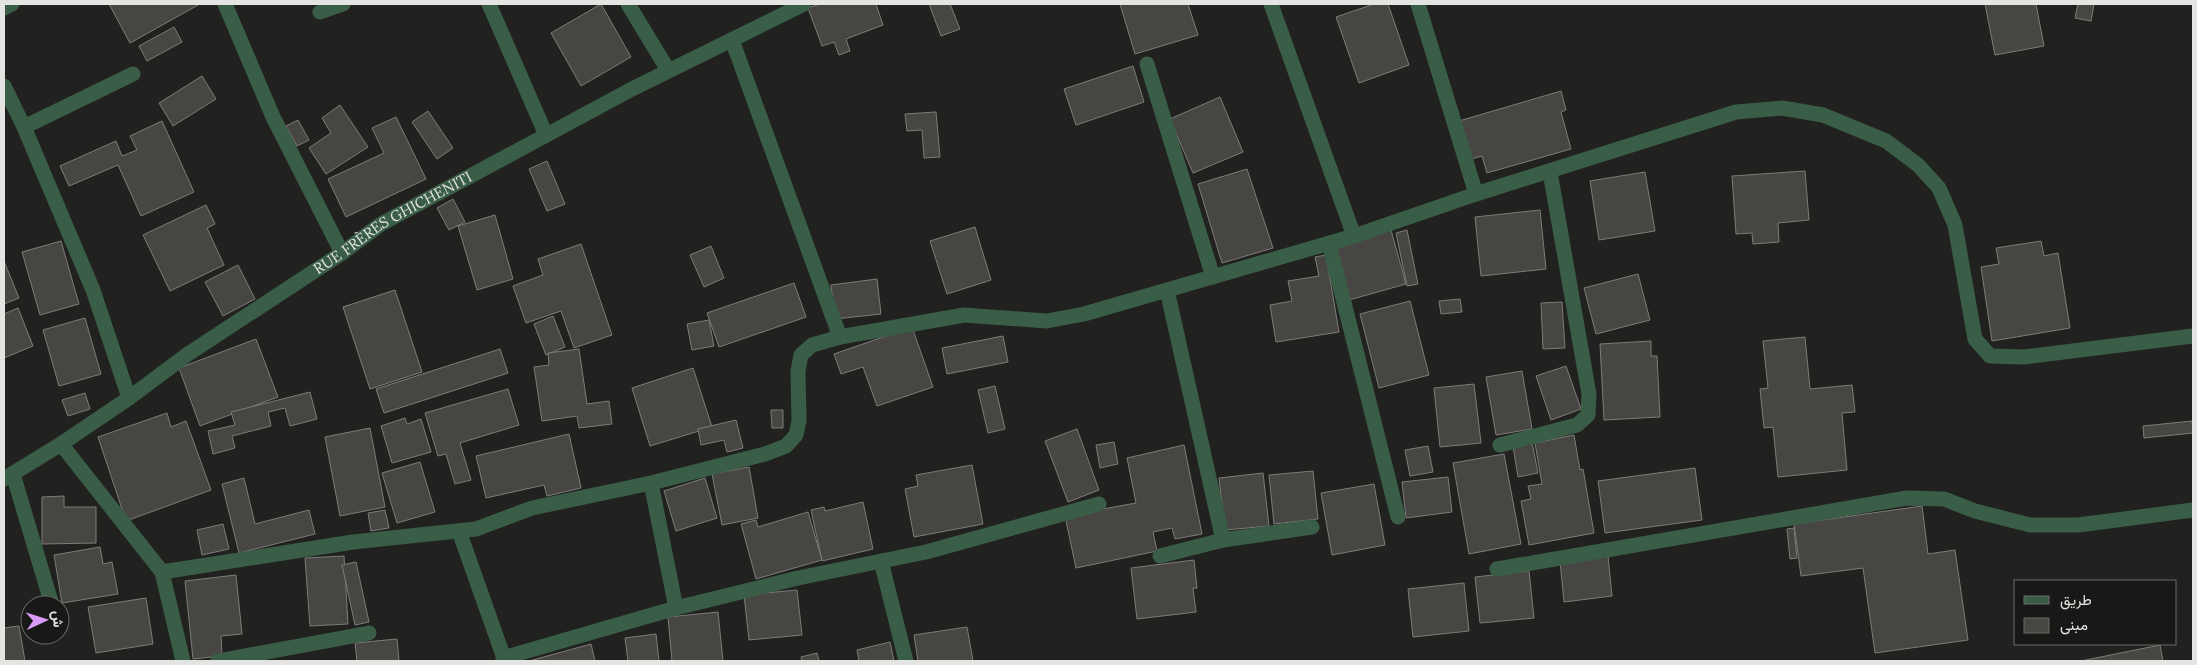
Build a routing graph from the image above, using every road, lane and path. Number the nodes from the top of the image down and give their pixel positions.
1 (12, 4) edge
2 (225, 4) edge
3 (343, 4) edge
4 (489, 4) edge
5 (628, 4) edge
6 (804, 4) edge
7 (1271, 4) edge
8 (1418, 4) edge
9 (4, 8) edge
10 (320, 12) dead end
11 (732, 40) junction
12 (1147, 64) dead end
13 (668, 70) junction
14 (133, 74) dead end
15 (4, 86) edge
16 (24, 127) junction
17 (546, 135) junction
18 (1550, 172) junction
19 (1476, 194) junction
20 (1354, 236) junction
21 (1329, 243) junction
22 (342, 253) junction
23 (1213, 277) junction
24 (1167, 290) junction
25 (2193, 336) edge
26 (840, 337) junction
27 (129, 398) junction
28 (61, 444) junction
29 (1500, 445) dead end
30 (8, 477) edge
31 (651, 483) junction
32 (1099, 504) dead end
33 (2193, 510) edge
34 (1398, 517) dead end
35 (1312, 527) dead end
36 (459, 531) junction
37 (1223, 540) junction
38 (1160, 556) dead end
39 (881, 561) junction
40 (1497, 569) dead end
41 (162, 572) junction
42 (49, 595) edge
43 (676, 608) junction
44 (369, 633) dead end
45 (504, 660) edge
46 (183, 661) edge
47 (218, 661) edge
48 (906, 661) edge

1 - 9 street
2 - 22 street
3 - 10 street
4 - 17 street
5 - 13 street
6 - 11 street, RUE FRÈRES GHICHENITI
7 - 20 street
8 - 19 street
11 - 13 street, RUE FRÈRES GHICHENITI
11 - 26 street
12 - 23 street
13 - 17 street, RUE FRÈRES GHICHENITI
14 - 16 street
15 - 16 street
16 - 27 street
17 - 22 street, RUE FRÈRES GHICHENITI
18 - 19 street
18 - 25 street
18 - 29 street
19 - 20 street
20 - 21 street
21 - 23 street
21 - 34 street
22 - 27 street, RUE FRÈRES GHICHENITI
23 - 24 street
24 - 26 street
24 - 37 street
26 - 31 street
27 - 28 street, RUE FRÈRES GHICHENITI
28 - 30 street, RUE FRÈRES GHICHENITI
28 - 41 street
30 - 42 street
31 - 36 street
31 - 43 street
32 - 39 street
33 - 40 street
35 - 37 street
36 - 41 street
36 - 45 street
37 - 38 street
39 - 43 street
39 - 48 street
41 - 46 street
43 - 45 street
44 - 47 street

